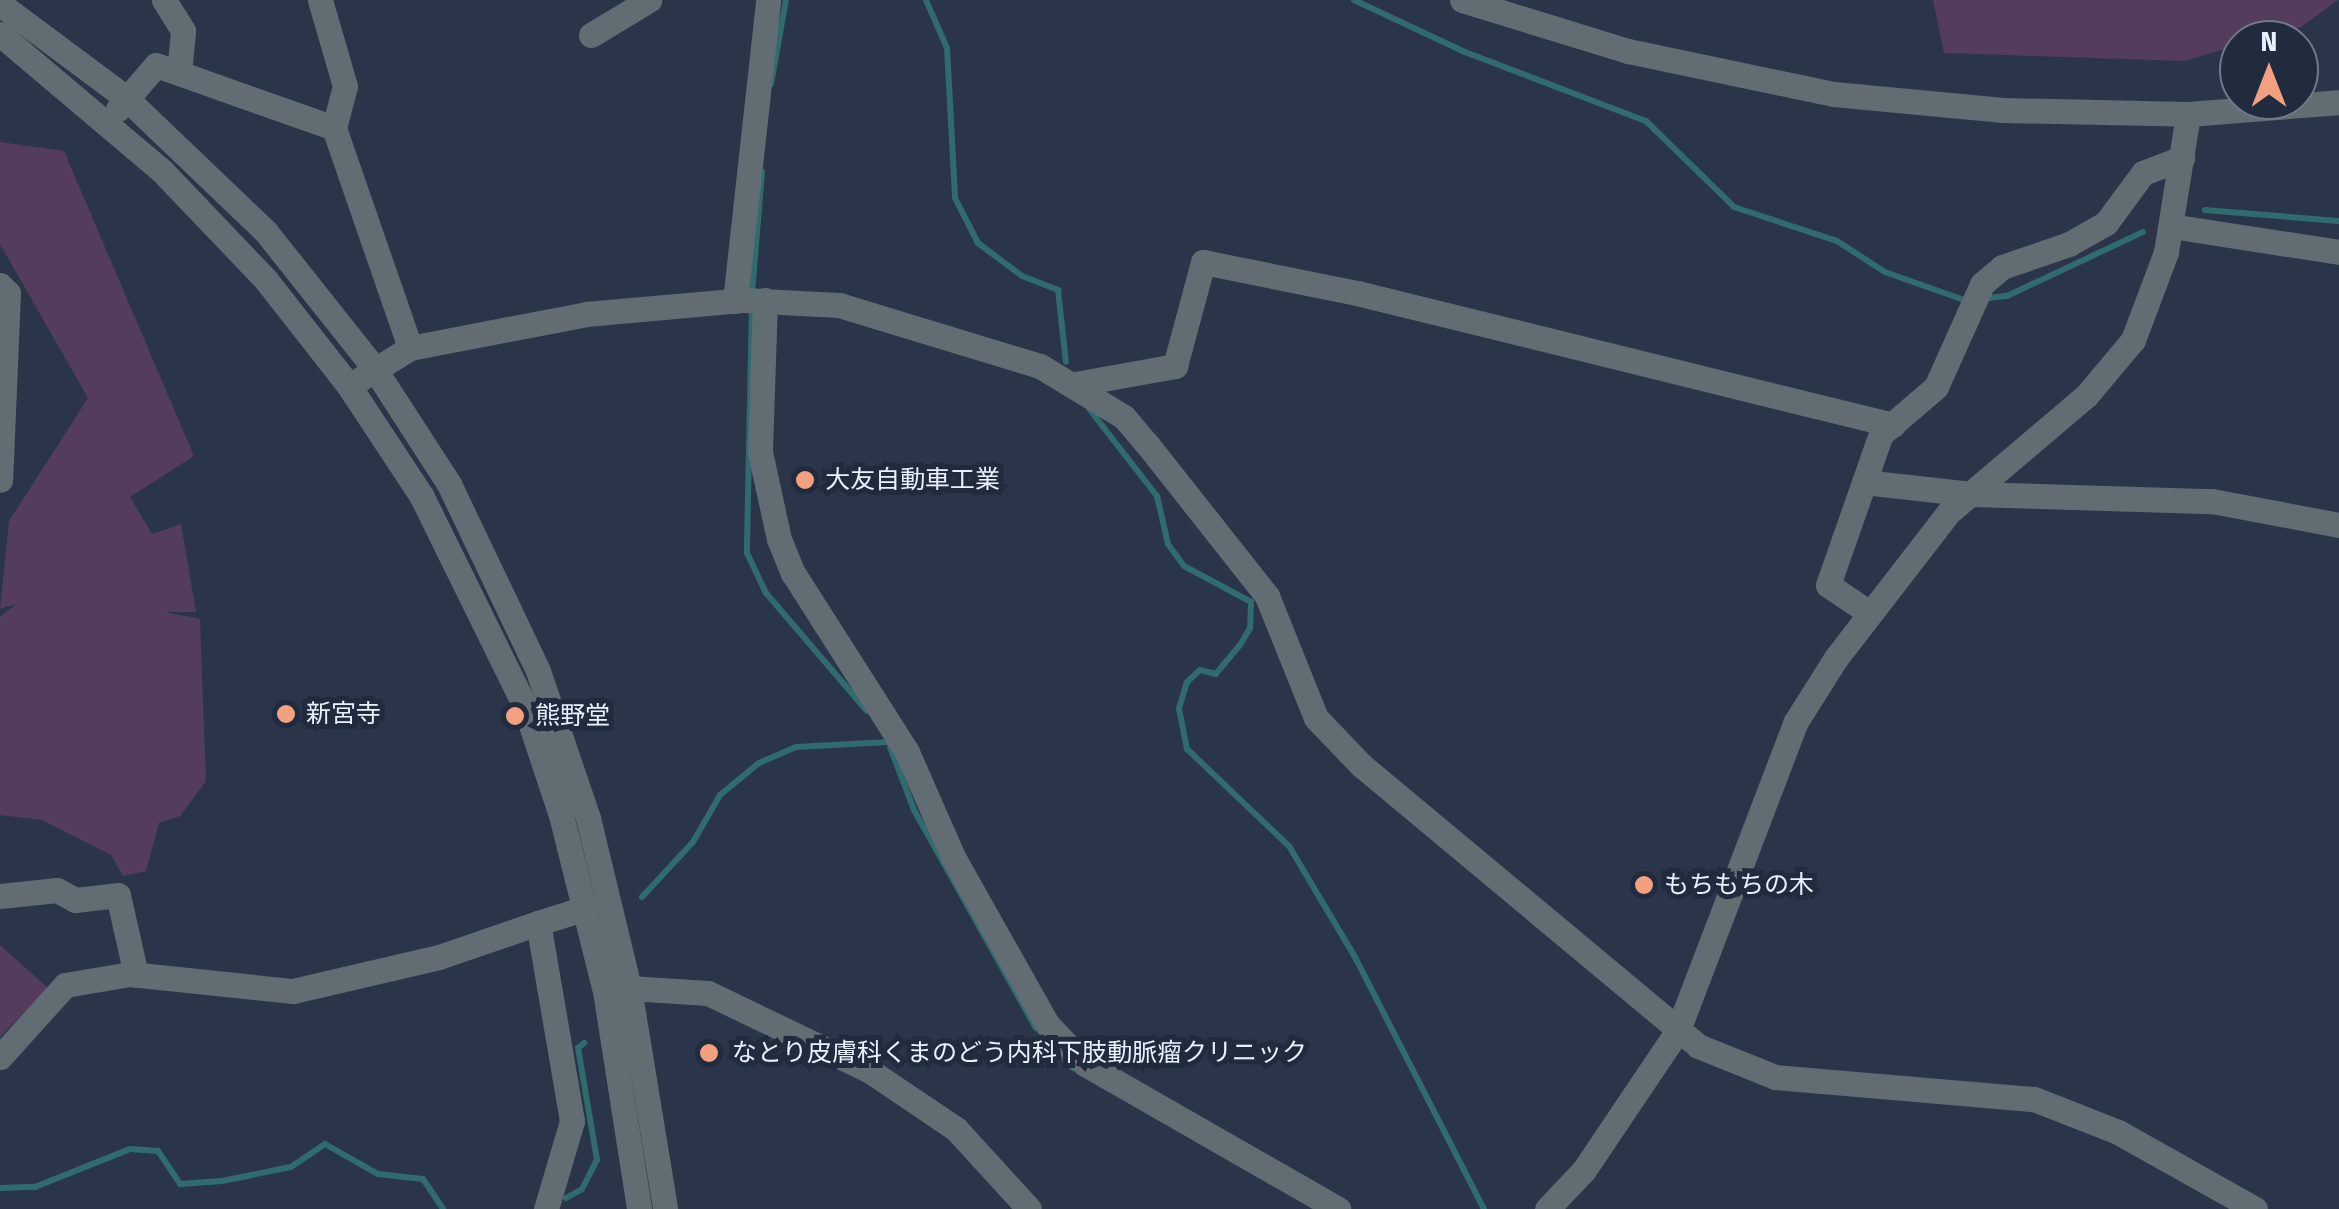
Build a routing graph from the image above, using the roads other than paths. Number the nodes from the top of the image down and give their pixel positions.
1 (164, 0) edge
2 (320, 0) edge
3 (649, 0) edge
4 (768, 0) edge
5 (1462, 0) edge
6 (0, 4) edge
7 (0, 34) edge
8 (592, 35) dead end
9 (180, 73) junction
10 (126, 98) junction
11 (2339, 102) edge
12 (2188, 114) junction
13 (108, 121) junction
14 (334, 128) junction
15 (2182, 158) junction
16 (2171, 226) junction
17 (2339, 252) edge
18 (0, 285) edge
19 (751, 301) junction
20 (410, 348) junction
21 (374, 368) junction
22 (1075, 384) junction
23 (349, 386) junction
24 (1892, 424) junction
25 (0, 480) edge
26 (1864, 482) junction
27 (1970, 494) junction
28 (2339, 525) edge
29 (1868, 612) junction
30 (0, 896) edge
31 (586, 908) junction
32 (538, 924) junction
33 (136, 975) junction
34 (628, 988) junction
35 (1678, 1030) junction
36 (0, 1057) edge
37 (546, 1209) edge
38 (639, 1209) edge
39 (665, 1209) edge
40 (1029, 1209) edge
41 (1338, 1209) edge
42 (1547, 1209) edge
43 (2254, 1209) edge

1 - 9 street
2 - 14 street
3 - 8 street
4 - 19 street
5 - 12 street
6 - 10 street
7 - 13 street
9 - 10 street
9 - 14 street
10 - 13 street
10 - 21 street
11 - 12 street
12 - 15 street
13 - 23 street
14 - 20 street
15 - 16 street
15 - 24 street
16 - 17 street
16 - 27 street
18 - 25 street
19 - 20 street
19 - 22 street
19 - 41 street
20 - 21 street
21 - 23 street
21 - 34 street
22 - 24 street
22 - 35 street
23 - 31 street
24 - 26 street
26 - 27 street
26 - 29 street
27 - 28 street
27 - 29 street
29 - 35 street
30 - 33 street
31 - 32 street
31 - 38 street
32 - 33 street
32 - 37 street
33 - 36 street
34 - 39 street
34 - 40 street
35 - 42 street
35 - 43 street

